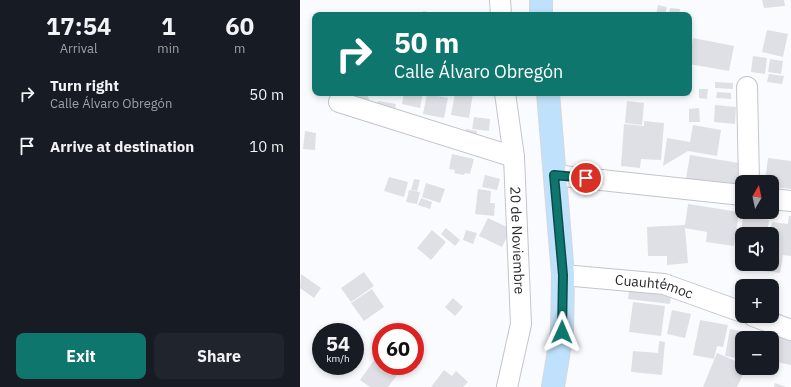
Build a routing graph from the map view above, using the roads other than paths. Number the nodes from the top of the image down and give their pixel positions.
1 (500, 0) edge
2 (541, 0) edge
3 (501, 12) edge
4 (541, 12) edge
5 (747, 87) dead end
6 (505, 96) edge
7 (548, 96) edge
8 (339, 102) dead end
9 (514, 157) junction
10 (554, 175) junction
11 (749, 175) edge
12 (735, 194) edge
13 (779, 200) edge
14 (791, 202) edge
15 (563, 275) junction
16 (735, 309) edge
17 (772, 323) edge
18 (791, 330) edge
19 (508, 387) edge
20 (553, 387) edge

1 - 3 street
2 - 4 main road
5 - 11 street
6 - 9 street, 20 de Noviembre
7 - 10 main road
8 - 9 street
9 - 19 street, 20 de Noviembre
10 - 12 street
10 - 15 main road
13 - 14 street
15 - 16 street, Cuauhtémoc
15 - 20 main road
17 - 18 street

